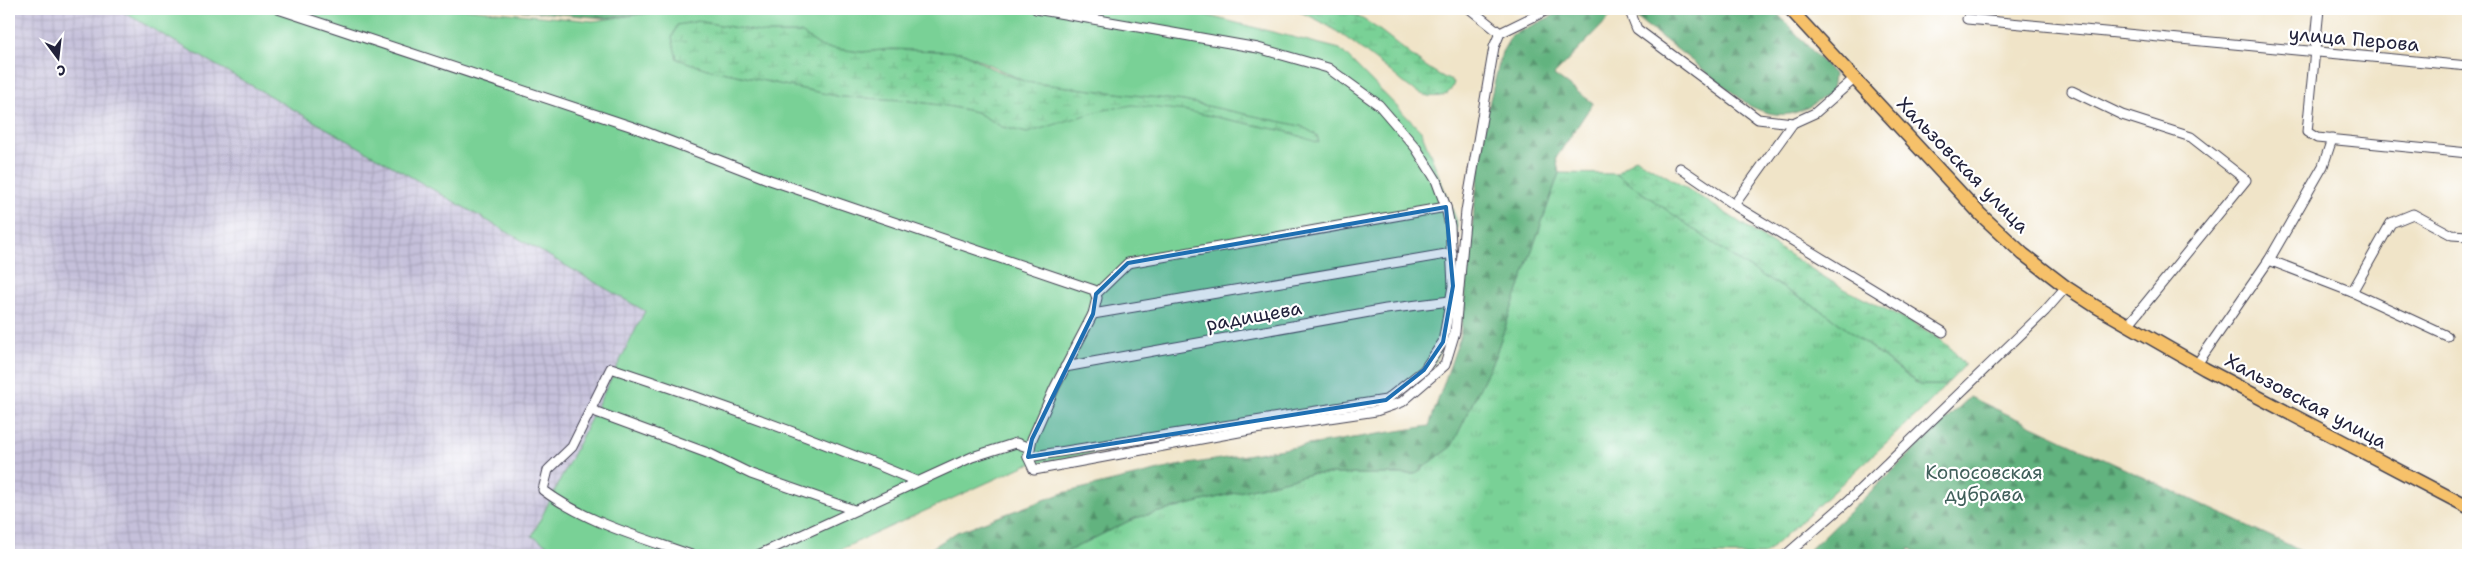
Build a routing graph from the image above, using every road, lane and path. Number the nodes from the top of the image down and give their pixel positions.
1 (278, 9) edge
2 (1036, 9) edge
3 (1470, 9) edge
4 (1549, 9) edge
5 (1629, 9) edge
6 (1790, 9) edge
7 (2319, 9) edge
8 (1967, 19) dead end
9 (1500, 33) junction
10 (2316, 51) junction
11 (2468, 66) edge
12 (1854, 79) junction
13 (2072, 91) dead end
14 (1793, 123) junction
15 (2332, 139) junction
16 (2468, 153) edge
17 (1680, 168) dead end
18 (1734, 205) junction
19 (1446, 207) junction
20 (2468, 236) edge
21 (1452, 252) junction
22 (2269, 260) junction
23 (2066, 287) junction
24 (2352, 292) junction
25 (1096, 294) junction
26 (1450, 301) junction
27 (1092, 314) junction
28 (2128, 325) junction
29 (1943, 332) dead end
30 (2447, 336) dead end
31 (2197, 364) junction
32 (1065, 367) junction
33 (591, 410) junction
34 (1030, 448) junction
35 (1028, 458) junction
36 (916, 481) junction
37 (2468, 507) edge
38 (854, 510) junction
39 (691, 555) edge
40 (758, 555) edge
41 (1786, 555) edge

1 - 25 street
2 - 19 street
3 - 9 street
4 - 9 street
5 - 14 street
6 - 12 main road, Хальзовская улица
7 - 10 street
8 - 10 street, улица Перова
9 - 35 street
10 - 11 street, улица Перова
10 - 15 street
12 - 14 street
12 - 23 main road, Хальзовская улица
13 - 28 street
14 - 18 street
15 - 16 street
15 - 22 street
17 - 18 street
18 - 29 street
19 - 21 street
19 - 25 street
20 - 24 street
21 - 26 street
21 - 27 street
22 - 24 street
22 - 31 street
23 - 28 main road, Хальзовская улица
23 - 41 street
24 - 30 street
25 - 27 street
26 - 32 street, радищева
26 - 35 street
27 - 32 street
28 - 31 main road, Хальзовская улица
31 - 37 main road, Хальзовская улица
32 - 34 street
33 - 36 street
33 - 38 street
33 - 39 street
34 - 35 street
34 - 36 street
36 - 38 street
38 - 40 street

